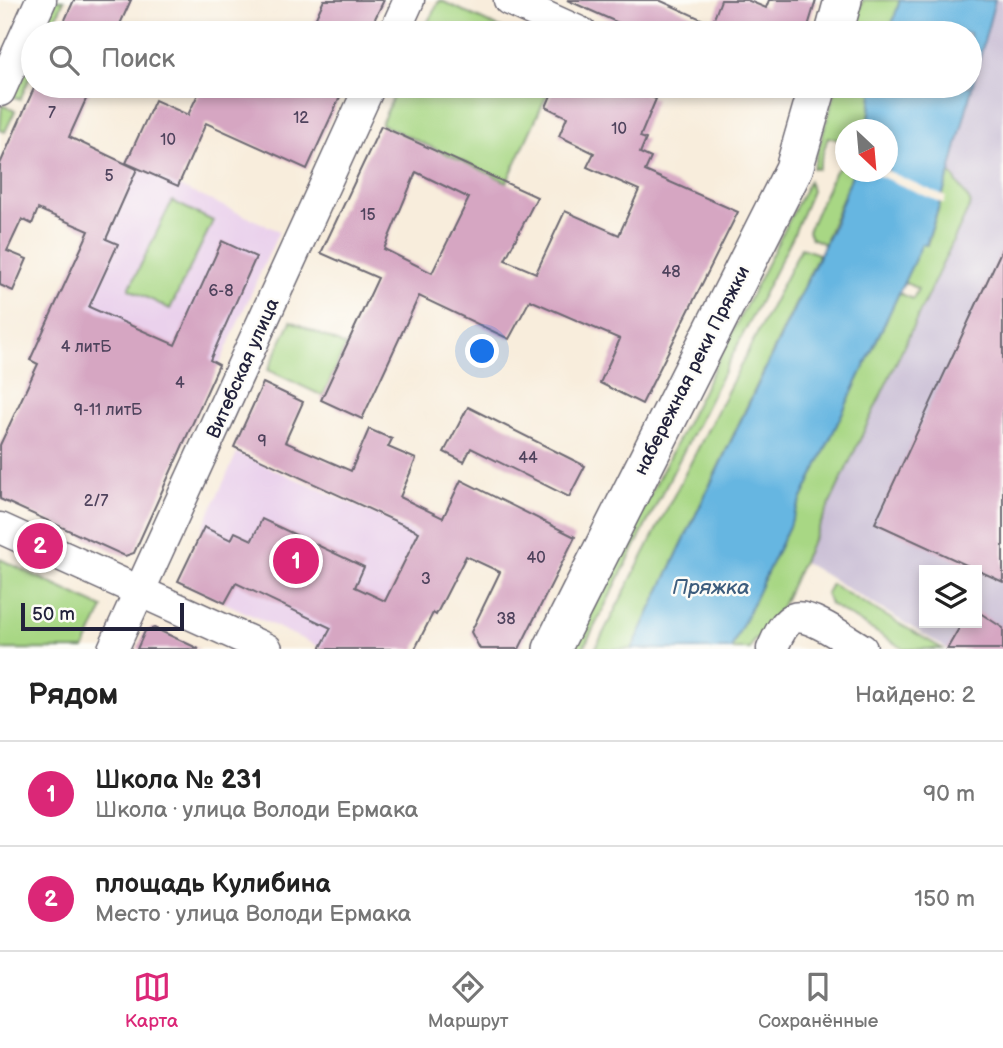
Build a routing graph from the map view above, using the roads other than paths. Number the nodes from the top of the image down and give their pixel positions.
1 (41, 0) edge
2 (409, 0) edge
3 (509, 0) edge
4 (844, 0) edge
5 (32, 21) edge
6 (399, 21) edge
7 (555, 21) edge
8 (838, 21) edge
9 (21, 45) edge
10 (0, 92) edge
11 (365, 98) edge
12 (815, 98) edge
13 (0, 528) edge
14 (140, 591) junction
15 (113, 649) edge
16 (267, 649) edge
17 (552, 649) edge
18 (772, 649) edge
19 (862, 649) edge

1 - 5 street
2 - 6 street
3 - 7 street
4 - 8 main road
9 - 10 street
11 - 14 street, Витебская улица
12 - 17 main road, набережная реки Пряжки
13 - 14 street
14 - 15 street, Витебская улица
14 - 16 street
18 - 19 street

